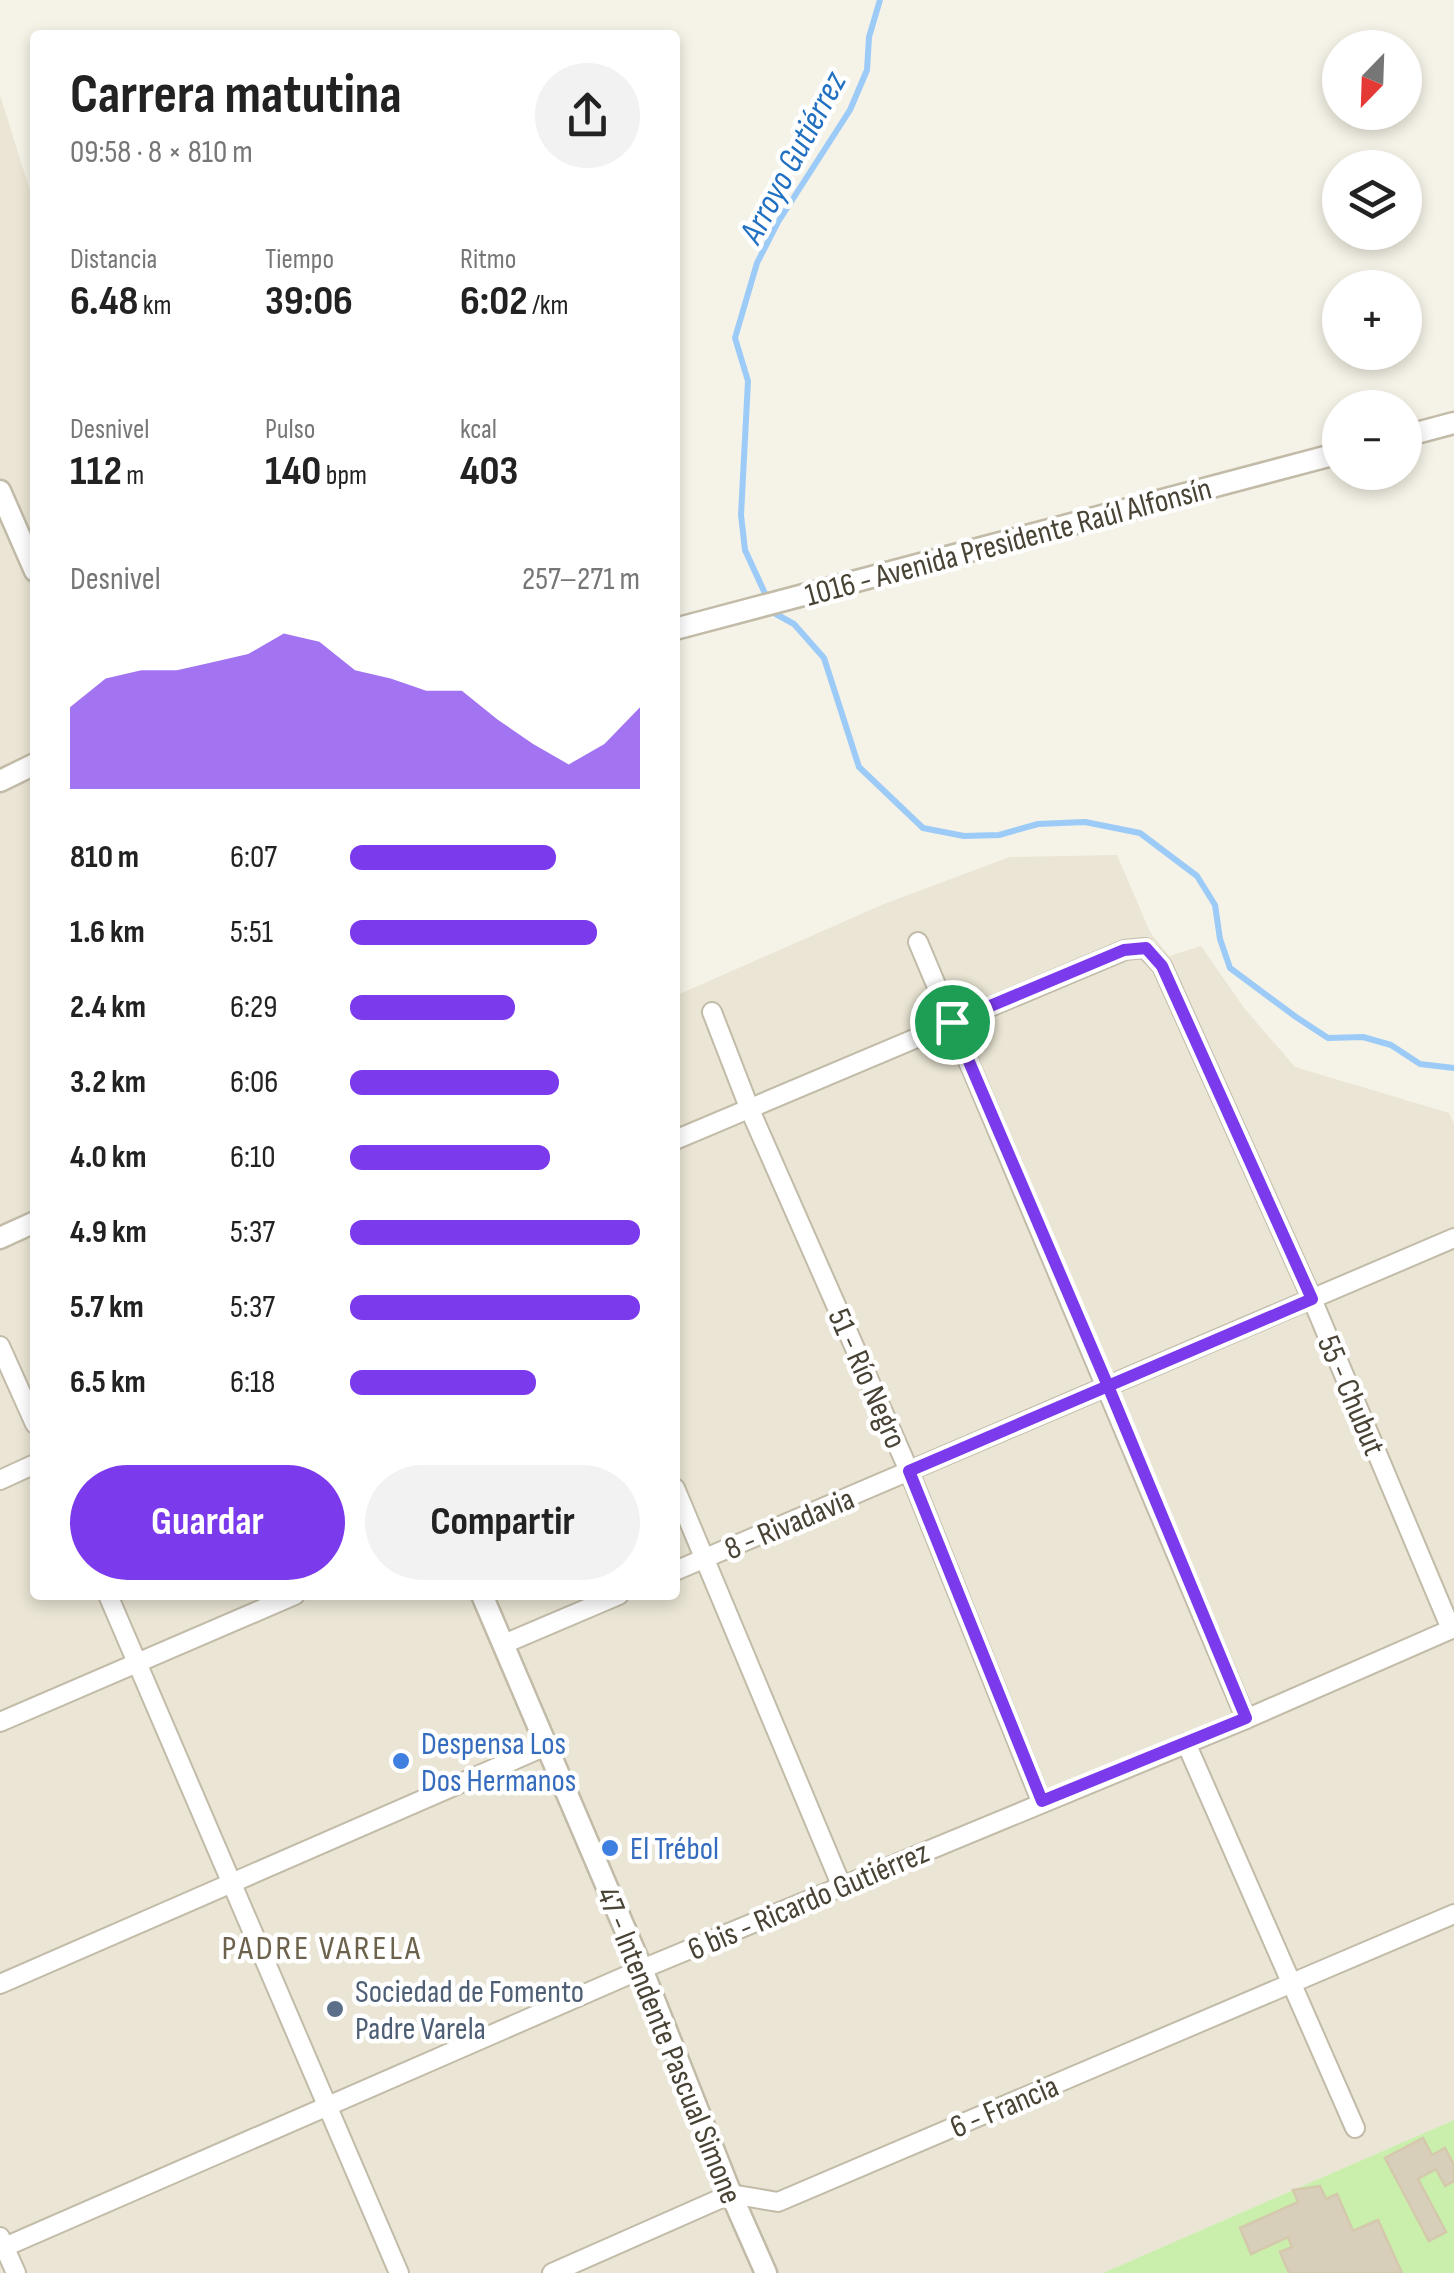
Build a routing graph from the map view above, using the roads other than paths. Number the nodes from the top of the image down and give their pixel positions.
1 (1454, 423) edge
2 (1422, 431) edge
3 (1322, 458) edge
4 (0, 491) edge
5 (30, 560) edge
6 (680, 628) edge
7 (30, 766) edge
8 (0, 780) edge
9 (918, 942) dead end
10 (712, 1012) dead end
11 (952, 1022) junction
12 (750, 1110) junction
13 (680, 1138) edge
14 (30, 1224) edge
15 (0, 1238) edge
16 (1454, 1238) edge
17 (1312, 1299) junction
18 (0, 1346) edge
19 (1108, 1386) junction
20 (30, 1413) edge
21 (30, 1466) edge
22 (909, 1471) junction
23 (0, 1480) edge
24 (680, 1500) edge
25 (705, 1558) junction
26 (680, 1569) edge
27 (110, 1600) edge
28 (283, 1600) edge
29 (484, 1600) edge
30 (607, 1600) edge
31 (1452, 1628) edge
32 (504, 1644) junction
33 (136, 1664) junction
34 (1246, 1718) junction
35 (0, 1722) edge
36 (1186, 1743) junction
37 (546, 1746) junction
38 (1042, 1801) junction
39 (231, 1883) junction
40 (842, 1886) junction
41 (1454, 1914) edge
42 (642, 1969) junction
43 (0, 1984) edge
44 (1292, 1984) junction
45 (324, 2106) junction
46 (1355, 2128) dead end
47 (730, 2194) junction
48 (1, 2244) edge
49 (16, 2273) edge
50 (398, 2273) edge
51 (552, 2273) edge
52 (766, 2273) edge

1 - 2 street
3 - 6 street, 1016 - Avenida Presidente Raúl Alfonsín
4 - 5 street
7 - 8 street
9 - 11 street
10 - 12 street, 51 - Río Negro
11 - 12 street
11 - 17 street, 55 - Chubut
11 - 19 street
12 - 13 street
12 - 22 street, 51 - Río Negro
14 - 15 street
16 - 17 street, 8 - Rivadavia
17 - 19 street, 8 - Rivadavia
17 - 31 street, 55 - Chubut
18 - 20 street
19 - 22 street, 8 - Rivadavia
19 - 34 street
21 - 23 street
22 - 25 street, 8 - Rivadavia
22 - 38 street, 51 - Río Negro
24 - 25 street
25 - 26 street, 8 - Rivadavia
25 - 40 street
27 - 33 street
28 - 33 street
29 - 32 street, 47 - Intendente Pascual Simone
30 - 32 street
31 - 34 street, 6 bis - Ricardo Gutiérrez
32 - 37 street, 47 - Intendente Pascual Simone
33 - 35 street
33 - 39 street
34 - 36 street, 6 bis - Ricardo Gutiérrez
36 - 38 street, 6 bis - Ricardo Gutiérrez
36 - 44 street
37 - 39 street
37 - 42 street, 47 - Intendente Pascual Simone
38 - 40 street, 6 bis - Ricardo Gutiérrez
39 - 43 street
39 - 45 street
40 - 42 street, 6 bis - Ricardo Gutiérrez
41 - 44 street, 6 - Francia
42 - 45 street, 6 bis - Ricardo Gutiérrez
42 - 47 street, 47 - Intendente Pascual Simone
44 - 46 street
44 - 47 street, 6 - Francia
45 - 48 street, 6 bis - Ricardo Gutiérrez
45 - 50 street
47 - 51 street
47 - 52 street, 47 - Intendente Pascual Simone
48 - 49 street

